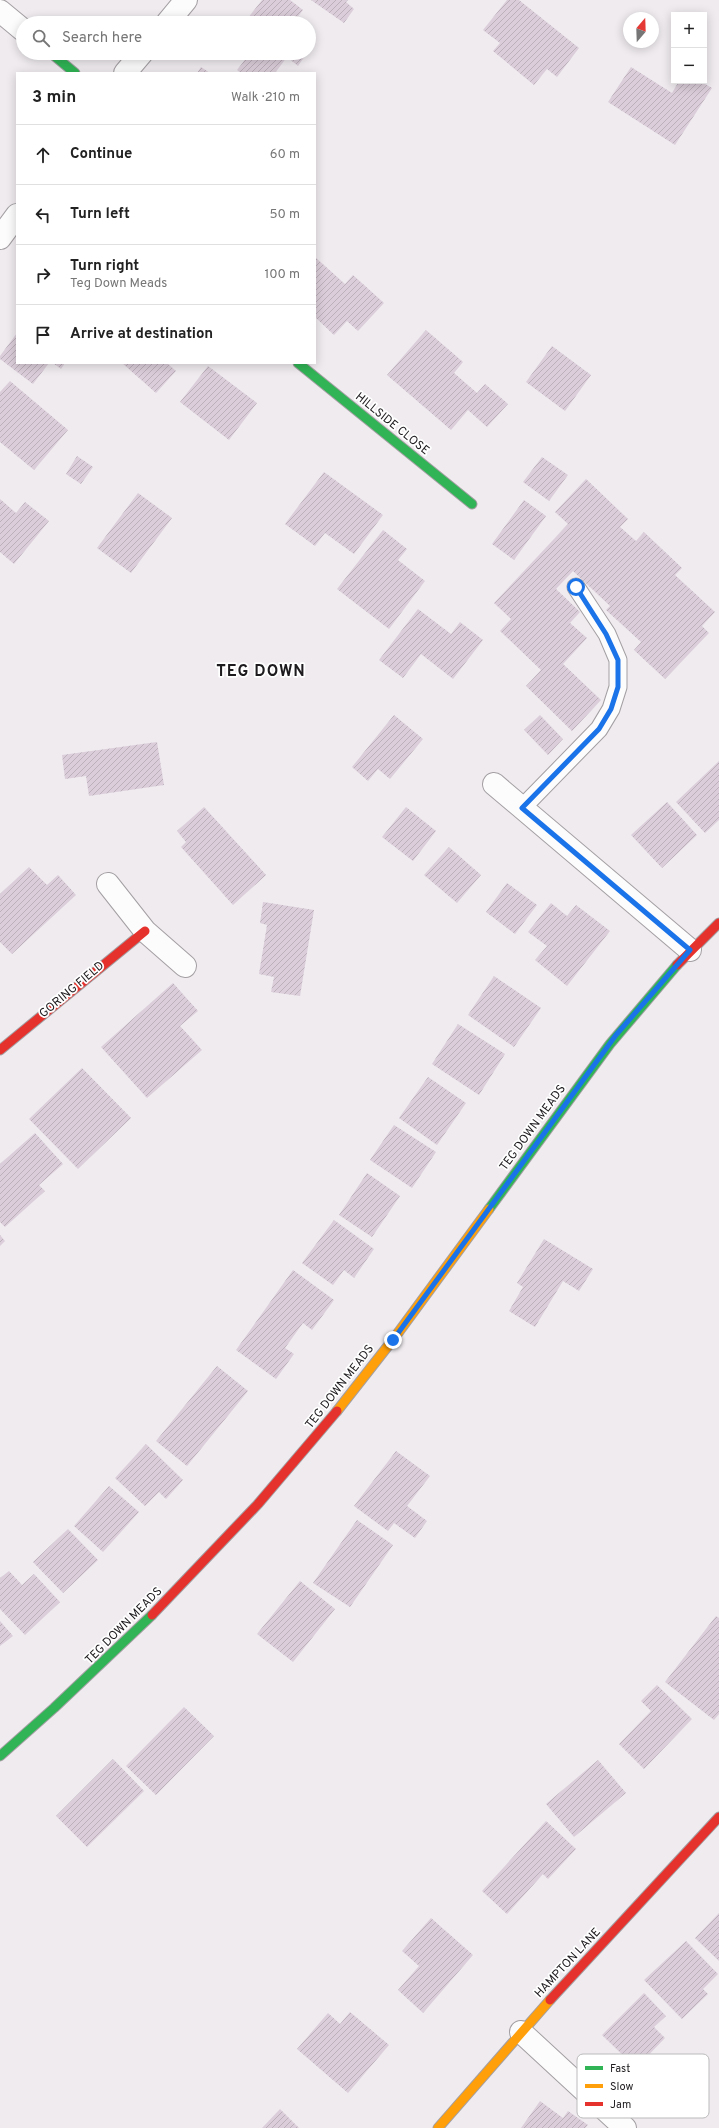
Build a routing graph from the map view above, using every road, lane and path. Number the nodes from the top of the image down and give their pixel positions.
1 (186, 0) edge
2 (0, 11) edge
3 (173, 16) edge
4 (16, 24) edge
5 (60, 60) edge
6 (136, 60) edge
7 (75, 72) edge
8 (126, 72) edge
9 (16, 216) edge
10 (0, 238) edge
11 (299, 364) edge
12 (472, 504) dead end
13 (576, 587) dead end
14 (494, 784) dead end
15 (522, 808) junction
16 (108, 884) dead end
17 (719, 923) edge
18 (145, 931) junction
19 (690, 950) junction
20 (185, 966) dead end
21 (0, 1050) edge
22 (0, 1756) edge
23 (719, 1817) edge
24 (521, 2032) junction
25 (577, 2084) edge
26 (614, 2118) edge
27 (438, 2128) edge
28 (625, 2128) edge

1 - 3 street
2 - 4 street
5 - 7 street
6 - 8 street
9 - 10 street
11 - 12 street, HILLSIDE CLOSE
13 - 15 lane
14 - 15 street
15 - 19 street
16 - 18 street
17 - 19 street, TEG DOWN MEADS
18 - 20 street
18 - 21 street, GORING FIELD
19 - 22 street, TEG DOWN MEADS
23 - 24 street, HAMPTON LANE
24 - 25 street
24 - 27 street, HAMPTON LANE
26 - 28 street

